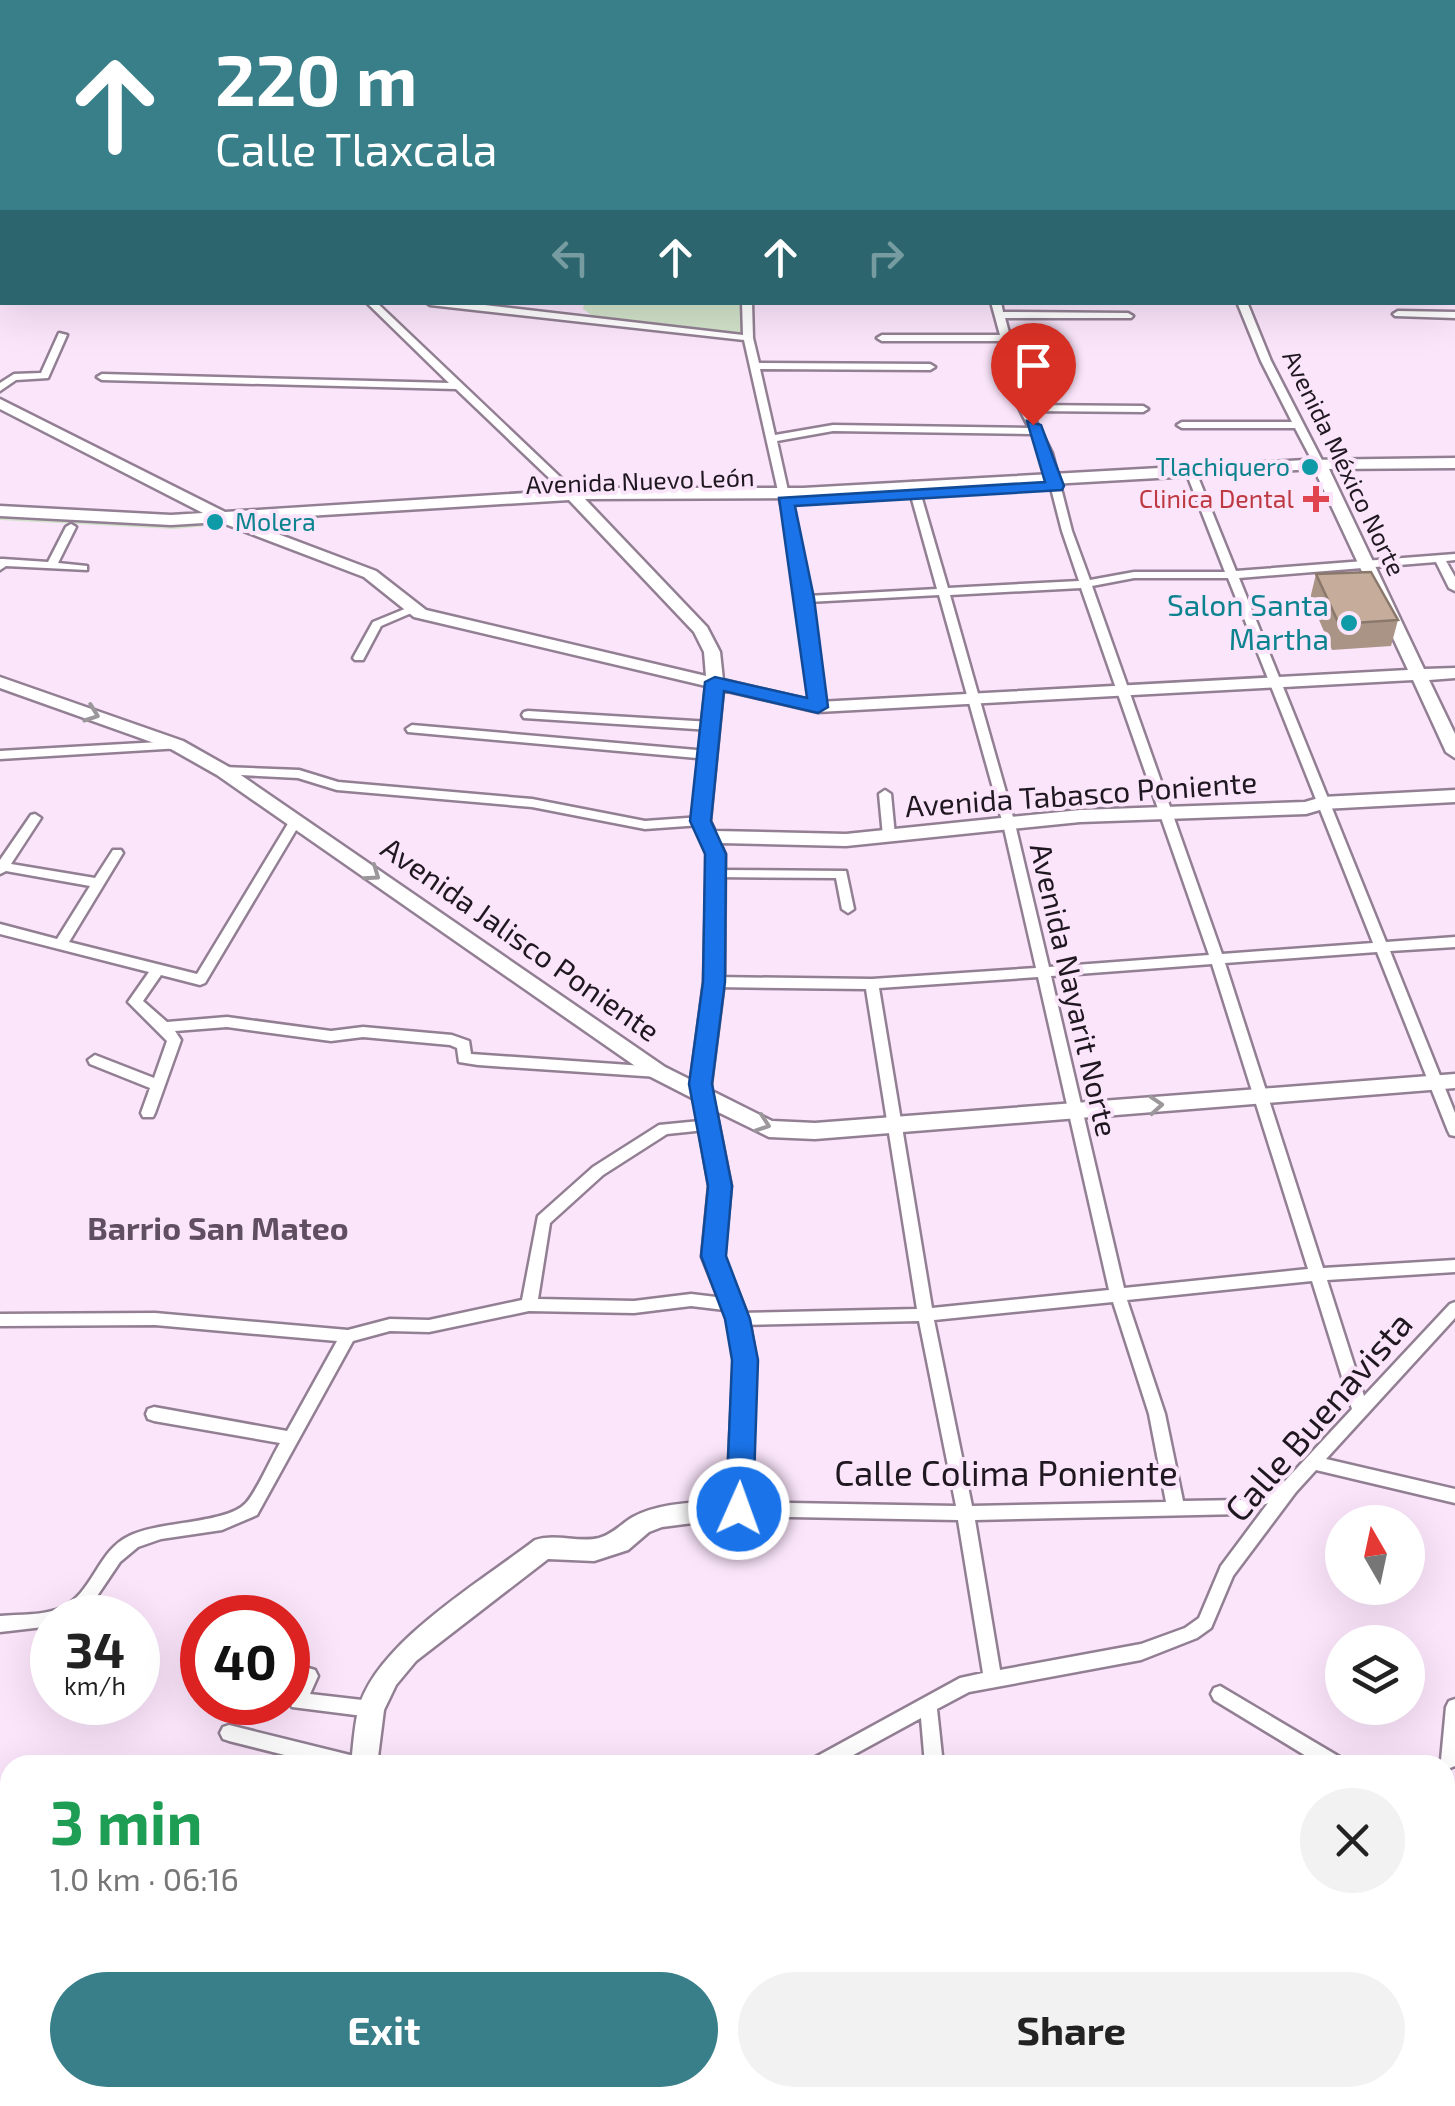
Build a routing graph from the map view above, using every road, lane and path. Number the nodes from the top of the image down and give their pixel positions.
1 (373, 305) edge
2 (456, 305) edge
3 (747, 305) edge
4 (997, 305) edge
5 (1243, 305) edge
6 (1398, 314) dead end
7 (1001, 315) junction
8 (1455, 315) edge
9 (1128, 316) dead end
10 (62, 335) dead end
11 (748, 338) junction
12 (882, 338) dead end
13 (1008, 338) junction
14 (754, 366) junction
15 (930, 367) dead end
16 (102, 376) dead end
17 (460, 386) junction
18 (0, 388) edge
19 (0, 403) edge
20 (1024, 408) junction
21 (1143, 409) dead end
22 (1182, 425) dead end
23 (1299, 425) junction
24 (1036, 431) junction
25 (770, 438) junction
26 (1454, 465) edge
27 (1328, 467) junction
28 (1193, 476) junction
29 (1055, 483) junction
30 (915, 489) junction
31 (784, 498) junction
32 (576, 499) junction
33 (0, 511) edge
34 (220, 517) junction
35 (0, 521) edge
36 (238, 526) junction
37 (72, 527) junction
38 (1439, 557) junction
39 (1455, 557) edge
40 (1366, 564) junction
41 (51, 566) junction
42 (0, 567) edge
43 (82, 568) dead end
44 (1232, 575) junction
45 (1086, 584) junction
46 (1455, 588) edge
47 (946, 592) junction
48 (804, 598) junction
49 (412, 609) junction
50 (359, 658) dead end
51 (1455, 673) edge
52 (1418, 676) junction
53 (0, 682) edge
54 (715, 682) junction
55 (1273, 684) junction
56 (1126, 693) junction
57 (975, 701) junction
58 (818, 707) junction
59 (528, 716) dead end
60 (710, 726) junction
61 (412, 729) dead end
62 (178, 746) junction
63 (1455, 752) edge
64 (708, 754) junction
65 (0, 755) edge
66 (223, 771) junction
67 (886, 794) dead end
68 (1455, 796) edge
69 (1322, 803) junction
70 (1164, 816) junction
71 (35, 818) dead end
72 (296, 820) junction
73 (1009, 824) junction
74 (706, 829) junction
75 (889, 836) junction
76 (117, 853) dead end
77 (1, 868) edge
78 (716, 874) junction
79 (98, 883) junction
80 (848, 909) dead end
81 (0, 929) edge
82 (62, 942) junction
83 (1455, 942) edge
84 (1380, 946) junction
85 (1217, 958) junction
86 (1044, 969) junction
87 (157, 970) junction
88 (714, 982) junction
89 (872, 984) junction
90 (164, 1026) junction
91 (95, 1060) dead end
92 (658, 1072) junction
93 (1446, 1082) edge
94 (157, 1086) junction
95 (703, 1097) junction
96 (1259, 1097) junction
97 (1077, 1110) junction
98 (148, 1113) dead end
99 (899, 1122) junction
100 (710, 1125) junction
101 (1455, 1131) edge
102 (1455, 1266) edge
103 (1319, 1274) junction
104 (1118, 1295) junction
105 (529, 1305) junction
106 (1455, 1308) edge
107 (735, 1312) junction
108 (926, 1315) junction
109 (0, 1320) edge
110 (348, 1336) junction
111 (1361, 1412) junction
112 (154, 1414) dead end
113 (290, 1438) junction
114 (1316, 1463) junction
115 (1290, 1487) junction
116 (1455, 1496) edge
117 (739, 1509) junction
118 (1176, 1509) junction
119 (968, 1513) junction
120 (0, 1624) edge
121 (992, 1677) junction
122 (1220, 1694) dead end
123 (310, 1702) edge
124 (928, 1705) junction
125 (1455, 1708) edge
126 (371, 1709) junction
127 (229, 1732) dead end
128 (321, 1755) edge
129 (363, 1755) edge
130 (836, 1755) edge
131 (933, 1755) edge
132 (1311, 1755) edge
133 (1450, 1755) edge

1 - 17 street
2 - 11 street
3 - 11 street
4 - 7 street
5 - 23 street, Avenida México Norte
6 - 8 street
7 - 9 street
7 - 13 street
10 - 18 street
11 - 14 street
12 - 13 street
13 - 20 street
14 - 15 street
14 - 25 street
16 - 17 street
17 - 32 street
19 - 34 street
20 - 21 street
20 - 24 street
22 - 23 street
23 - 27 street, Avenida México Norte
24 - 25 street
24 - 29 street
25 - 31 street
26 - 27 street, Avenida Nuevo León
27 - 28 street, Avenida Nuevo León
27 - 40 street, Avenida México Norte
28 - 29 street, Avenida Nuevo León
28 - 44 street
29 - 30 street, Avenida Nuevo León
29 - 45 street
30 - 31 street, Avenida Nuevo León
30 - 47 street, Avenida Nayarit Norte
31 - 32 street, Avenida Nuevo León
31 - 48 street
32 - 34 street, Avenida Nuevo León
32 - 36 street, Avenida Nuevo León
32 - 54 street
33 - 34 street, Avenida Nuevo León
34 - 36 street
35 - 37 street, Avenida Nuevo León
36 - 37 street, Avenida Nuevo León
36 - 49 street
37 - 41 street
38 - 39 street
38 - 40 street
38 - 46 street
40 - 44 street
40 - 52 street, Avenida México Norte
41 - 42 street
41 - 43 street
44 - 45 street
44 - 55 street
45 - 47 street
45 - 56 street
47 - 48 street
47 - 57 street, Avenida Nayarit Norte
48 - 58 street
49 - 50 street
49 - 54 street
51 - 52 street
52 - 55 street
52 - 63 street, Avenida México Norte
53 -> 62 street, Avenida Jalisco Poniente
54 - 58 street
54 - 60 street
55 - 56 street
55 - 69 street
56 - 57 street
56 - 70 street
57 - 58 street
57 - 73 street, Avenida Nayarit Norte
59 - 60 street
60 - 64 street
61 - 64 street
62 - 65 street
62 - 66 street, Avenida Jalisco Poniente
64 - 74 street
66 - 72 street, Avenida Jalisco Poniente
66 - 74 street
67 - 75 street
68 - 69 street, Avenida Tabasco Poniente
69 - 70 street, Avenida Tabasco Poniente
69 - 84 street
70 - 73 street, Avenida Tabasco Poniente
70 - 85 street
71 - 77 street
72 - 87 street
72 -> 92 street, Avenida Jalisco Poniente
73 - 75 street, Avenida Tabasco Poniente
73 - 86 street, Avenida Nayarit Norte
74 - 75 street, Avenida Tabasco Poniente
74 - 78 street
76 - 79 street
77 - 79 street
78 - 80 street
78 - 88 street
79 - 82 street
81 - 82 street
82 - 87 street
83 - 84 street
84 - 85 street
84 - 93 street
85 - 86 street
85 - 96 street
86 - 89 street
86 - 97 street, Avenida Nayarit Norte
87 - 90 street
88 - 89 street
88 - 95 street
89 - 99 street
90 - 92 street
90 - 94 street
91 - 94 street
92 - 95 street, Avenida Jalisco Poniente
93 - 96 street, Avenida Jalisco Poniente
93 - 101 street
94 - 98 street
95 -> 99 street, Avenida Jalisco Poniente
95 - 100 street
97 -> 96 street, Avenida Jalisco Poniente
96 - 103 street
97 - 99 street, Avenida Jalisco Poniente
97 - 104 street, Avenida Nayarit Norte
99 - 108 street
100 - 105 street
100 - 107 street
102 - 103 street
103 - 104 street
103 - 111 street
104 - 108 street
104 - 118 street, Avenida Nayarit Norte
105 - 107 street
105 - 110 street
106 - 111 street, Calle Buenavista
107 - 108 street
107 - 117 street
108 - 119 street
109 - 110 street
110 - 113 street
111 - 114 street, Calle Buenavista
112 - 113 street
113 - 120 street
114 - 115 street, Calle Buenavista
114 - 116 street
115 - 118 street, Calle Colima Poniente
115 - 121 street, Calle Buenavista
117 - 119 street, Calle Colima Poniente
117 - 126 street, Calle Colima Poniente
118 - 119 street, Calle Colima Poniente
119 - 121 street
121 - 124 street, Calle Buenavista
122 - 132 street
123 - 126 street
124 - 130 street, Calle Buenavista
124 - 131 street
125 - 133 street
126 - 129 street, Calle Colima Poniente
127 - 128 street

